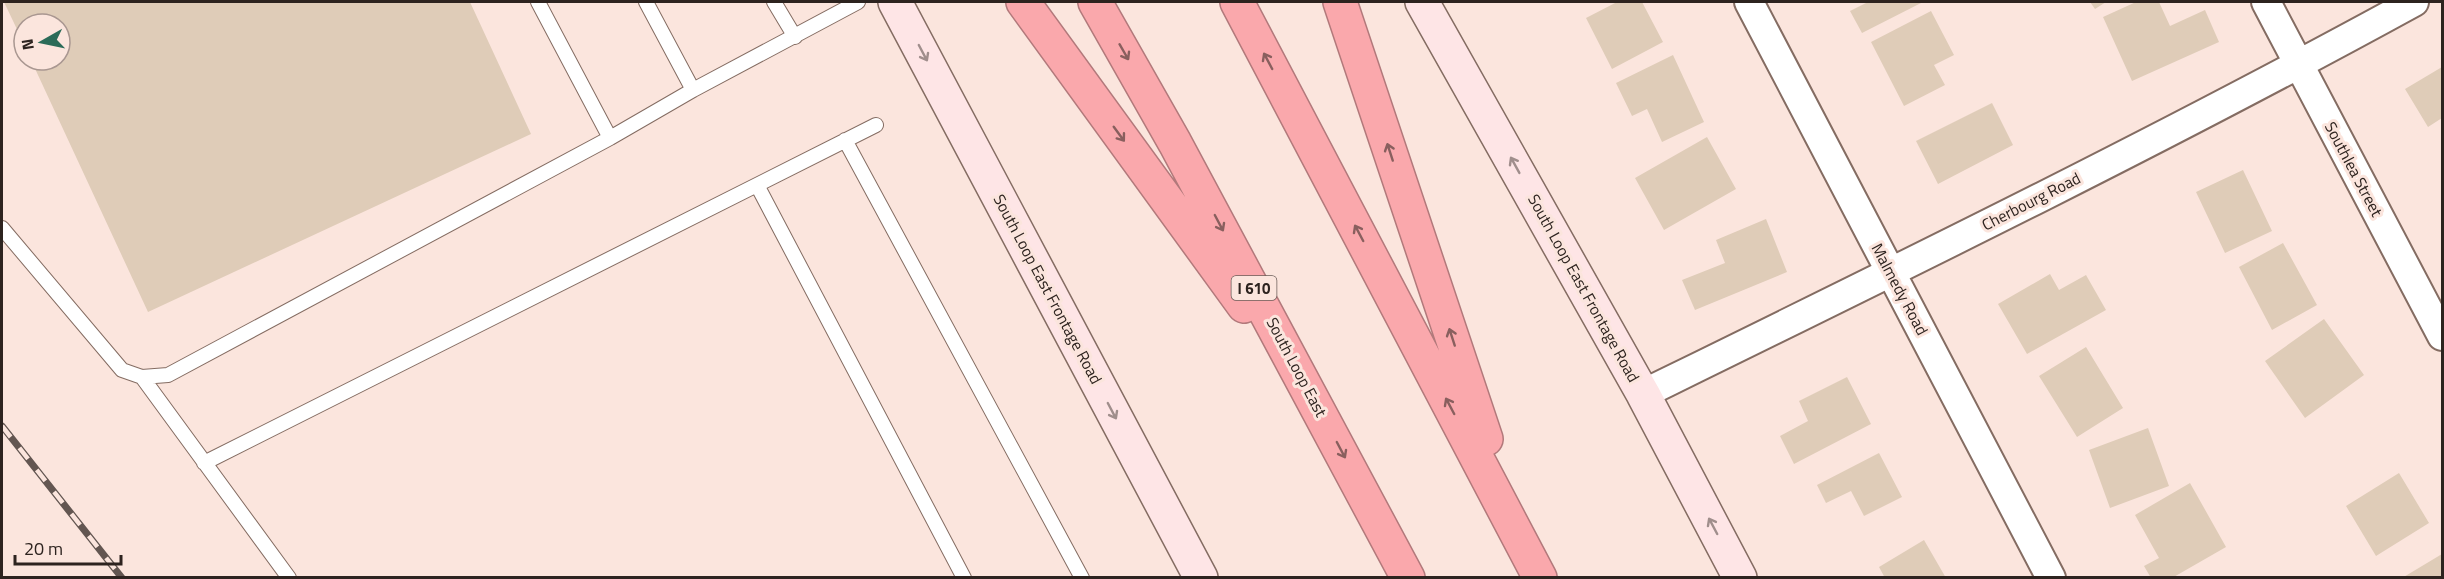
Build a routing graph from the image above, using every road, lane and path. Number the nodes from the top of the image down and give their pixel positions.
1 (538, 2) edge
2 (646, 2) edge
3 (774, 2) edge
4 (858, 2) edge
5 (895, 2) edge
6 (1023, 2) edge
7 (1095, 2) edge
8 (1237, 2) edge
9 (1340, 2) edge
10 (1422, 2) edge
11 (1749, 2) edge
12 (2266, 2) edge
13 (2414, 2) edge
14 (795, 37) junction
15 (2300, 64) junction
16 (693, 90) junction
17 (876, 125) dead end
18 (610, 138) junction
19 (845, 140) junction
20 (758, 185) junction
21 (2, 228) edge
22 (1892, 272) junction
23 (2442, 336) edge
24 (142, 378) junction
25 (1643, 394) junction
26 (1320, 410) junction
27 (204, 463) junction
28 (1516, 532) junction
29 (1198, 577) edge
30 (289, 578) edge
31 (964, 578) edge
32 (1082, 578) edge
33 (1408, 578) edge
34 (1540, 578) edge
35 (1740, 578) edge
36 (2051, 578) edge

1 - 18 lane
2 - 16 lane
3 - 14 lane
4 - 14 lane
5 -> 29 main road, South Loop East Frontage Road
6 -> 26 highway
7 -> 26 highway, South Loop East / I 610
28 -> 8 highway
28 -> 9 highway
25 -> 10 main road, South Loop East Frontage Road
11 - 22 street, Malmedy Road
12 - 15 street, Southlea Street
13 - 15 street, Cherbourg Road
14 - 16 lane
15 - 22 street, Cherbourg Road
15 - 23 street, Southlea Street
16 - 18 lane
17 - 19 lane
18 - 24 lane
19 - 20 lane
19 - 32 lane
20 - 27 lane
20 - 31 lane
21 - 24 lane
22 - 25 street, Cherbourg Road
22 - 36 street, Malmedy Road
24 - 27 lane
35 -> 25 main road, South Loop East Frontage Road
26 -> 33 highway, South Loop East / I 610
27 - 30 lane
28 - 34 highway

